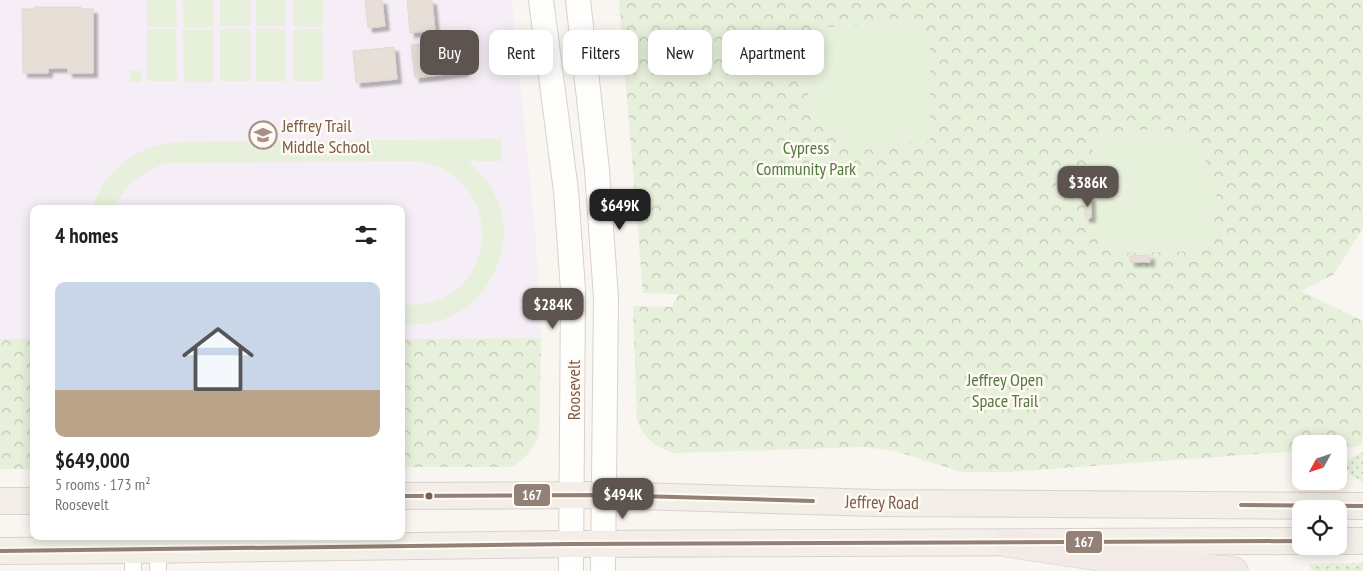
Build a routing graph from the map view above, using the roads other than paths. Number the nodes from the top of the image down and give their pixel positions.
1 (541, 0) edge
2 (578, 0) edge
3 (572, 495) junction
4 (603, 495) junction
5 (405, 496) edge
6 (0, 501) edge
7 (30, 501) edge
8 (1363, 506) edge
9 (1347, 541) edge
10 (1363, 541) edge
11 (1292, 542) edge
12 (1007, 543) junction
13 (571, 544) junction
14 (603, 544) junction
15 (0, 551) edge
16 (157, 552) edge
17 (134, 553) edge
18 (571, 571) edge
19 (603, 571) edge
20 (1234, 571) edge

1 - 3 street, Roosevelt
2 - 4 street, Roosevelt
3 - 4 main road, Jeffrey Road
3 - 5 main road, Jeffrey Road
3 - 13 street, Roosevelt
4 - 8 main road, Jeffrey Road
4 - 14 street, Roosevelt
6 - 7 main road
9 - 10 main road
11 - 12 main road
12 - 14 main road
12 - 20 highway
13 - 14 main road
13 - 16 main road
13 - 18 street, Roosevelt
14 - 19 street, Roosevelt
15 - 17 main road
16 - 17 main road

